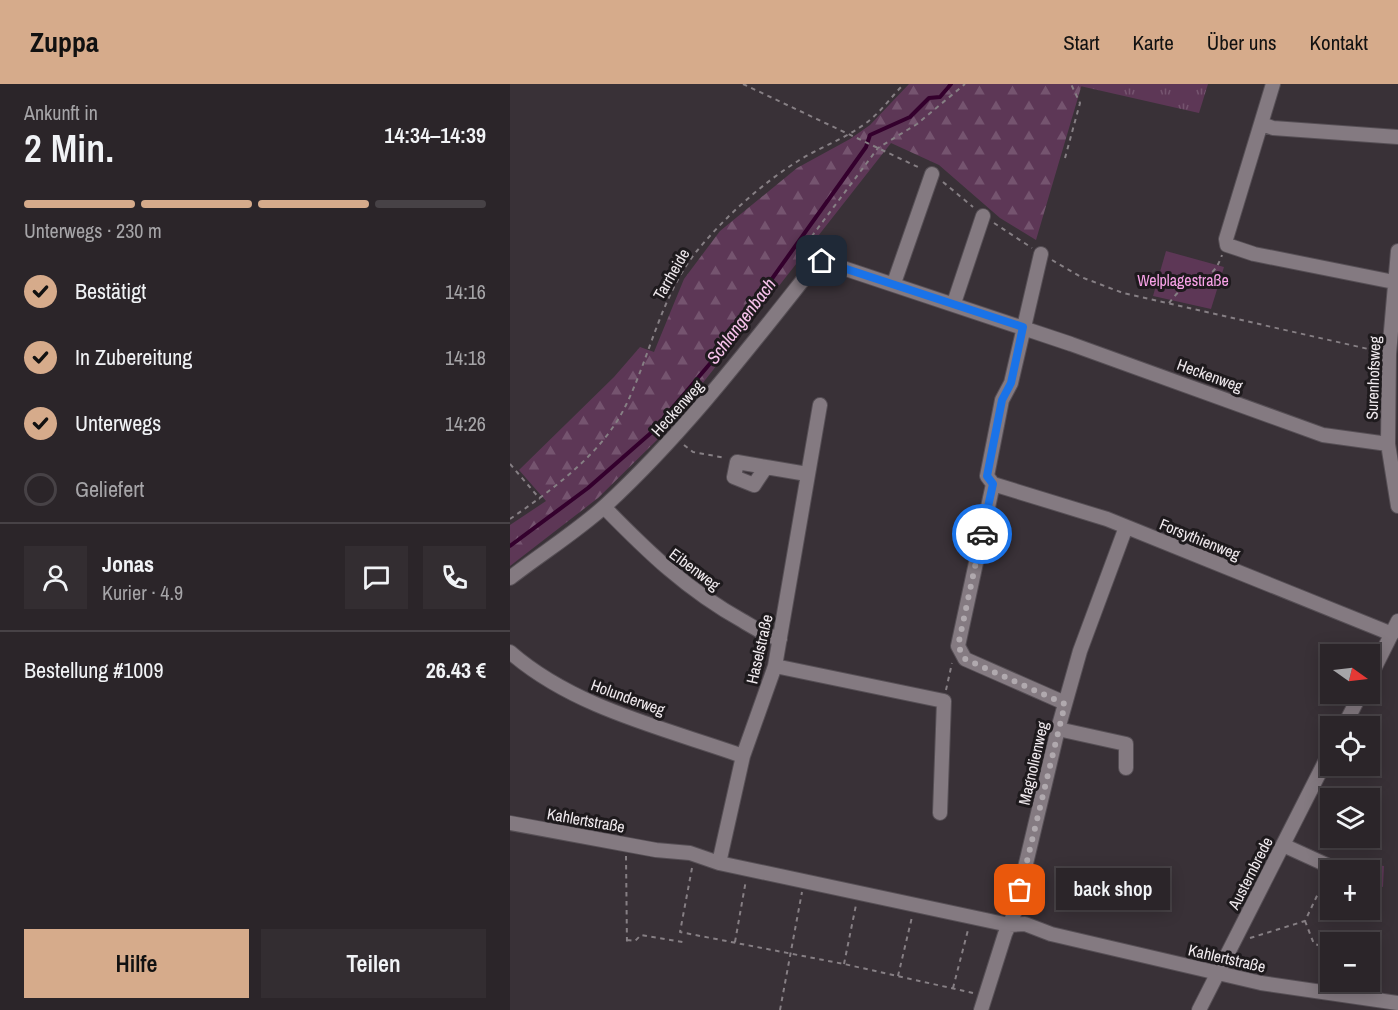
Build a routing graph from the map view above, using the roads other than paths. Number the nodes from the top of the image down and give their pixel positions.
1 (1273, 84) edge
2 (1262, 124) junction
3 (1398, 137) edge
4 (932, 174) road end
5 (983, 216) road end
6 (1398, 250) edge
7 (1041, 254) road end
8 (1394, 282) junction
9 (894, 283) junction
10 (954, 303) junction
11 (1023, 327) junction
12 (820, 405) dead end
13 (1388, 444) junction
14 (766, 467) junction
15 (807, 474) junction
16 (993, 484) junction
17 (1398, 506) edge
18 (604, 507) junction
19 (1126, 527) junction
20 (510, 578) edge
21 (1395, 628) edge
22 (780, 639) junction
23 (510, 652) edge
24 (1380, 657) edge
25 (775, 666) junction
26 (1065, 704) junction
27 (1058, 729) junction
28 (743, 756) junction
29 (1126, 768) dead end
30 (1320, 772) edge
31 (939, 813) dead end
32 (510, 823) edge
33 (1283, 845) junction
34 (1320, 862) edge
35 (718, 863) junction
36 (1010, 925) junction
37 (1217, 974) junction
38 (1398, 1003) edge
39 (981, 1010) edge
40 (1199, 1010) edge

1 - 2 street
2 - 3 street
2 - 8 street
4 - 9 street
5 - 10 street
6 - 8 street, Surenhofsweg
7 - 11 street
8 - 13 street, Surenhofsweg
9 - 10 street, Heckenweg
9 - 18 street, Heckenweg
10 - 11 street, Heckenweg
11 - 13 street, Heckenweg
11 - 16 street
12 - 15 street, Haselstraße
13 - 17 street, Surenhofsweg
14 - 14 street
14 - 15 street
15 - 22 street, Haselstraße
16 - 19 street, Forsythienweg
16 - 26 street
18 - 20 street, Heckenweg
18 - 22 street, Eibenweg
19 - 21 street, Forsythienweg
19 - 26 street, Magnolienweg
21 - 24 street
22 - 25 street, Haselstraße
23 - 28 street, Holunderweg
25 - 28 street, Haselstraße
25 - 31 street
26 - 27 street, Magnolienweg
27 - 29 street
27 - 36 street, Magnolienweg
28 - 35 street, Haselstraße
30 - 33 street, Austernbrede
32 - 35 street, Kahlertstraße
33 - 34 street
33 - 37 street, Austernbrede
35 - 36 street, Kahlertstraße
36 - 37 street, Kahlertstraße
36 - 39 street, Magnolienweg
37 - 38 street, Kahlertstraße
37 - 40 street, Austernbrede

